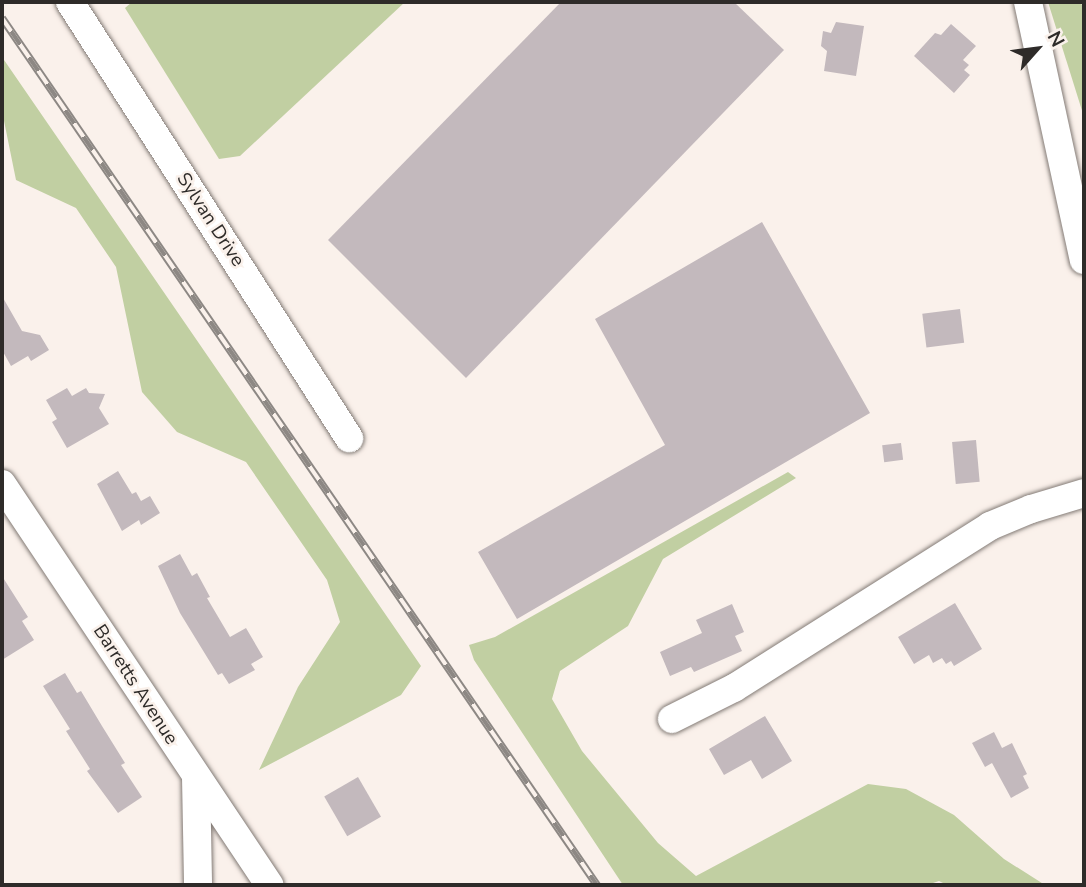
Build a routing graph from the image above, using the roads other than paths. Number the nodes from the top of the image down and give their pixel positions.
1 (1028, 2) edge
2 (80, 6) edge
3 (1084, 260) edge
4 (349, 438) dead end
5 (2, 484) edge
6 (1084, 493) edge
7 (672, 719) dead end
8 (196, 777) junction
9 (198, 885) edge
10 (269, 885) edge

1 - 3 street
2 - 4 street, Sylvan Drive
5 - 8 street, Barretts Avenue
6 - 7 street
8 - 9 street
8 - 10 street, Barretts Avenue

